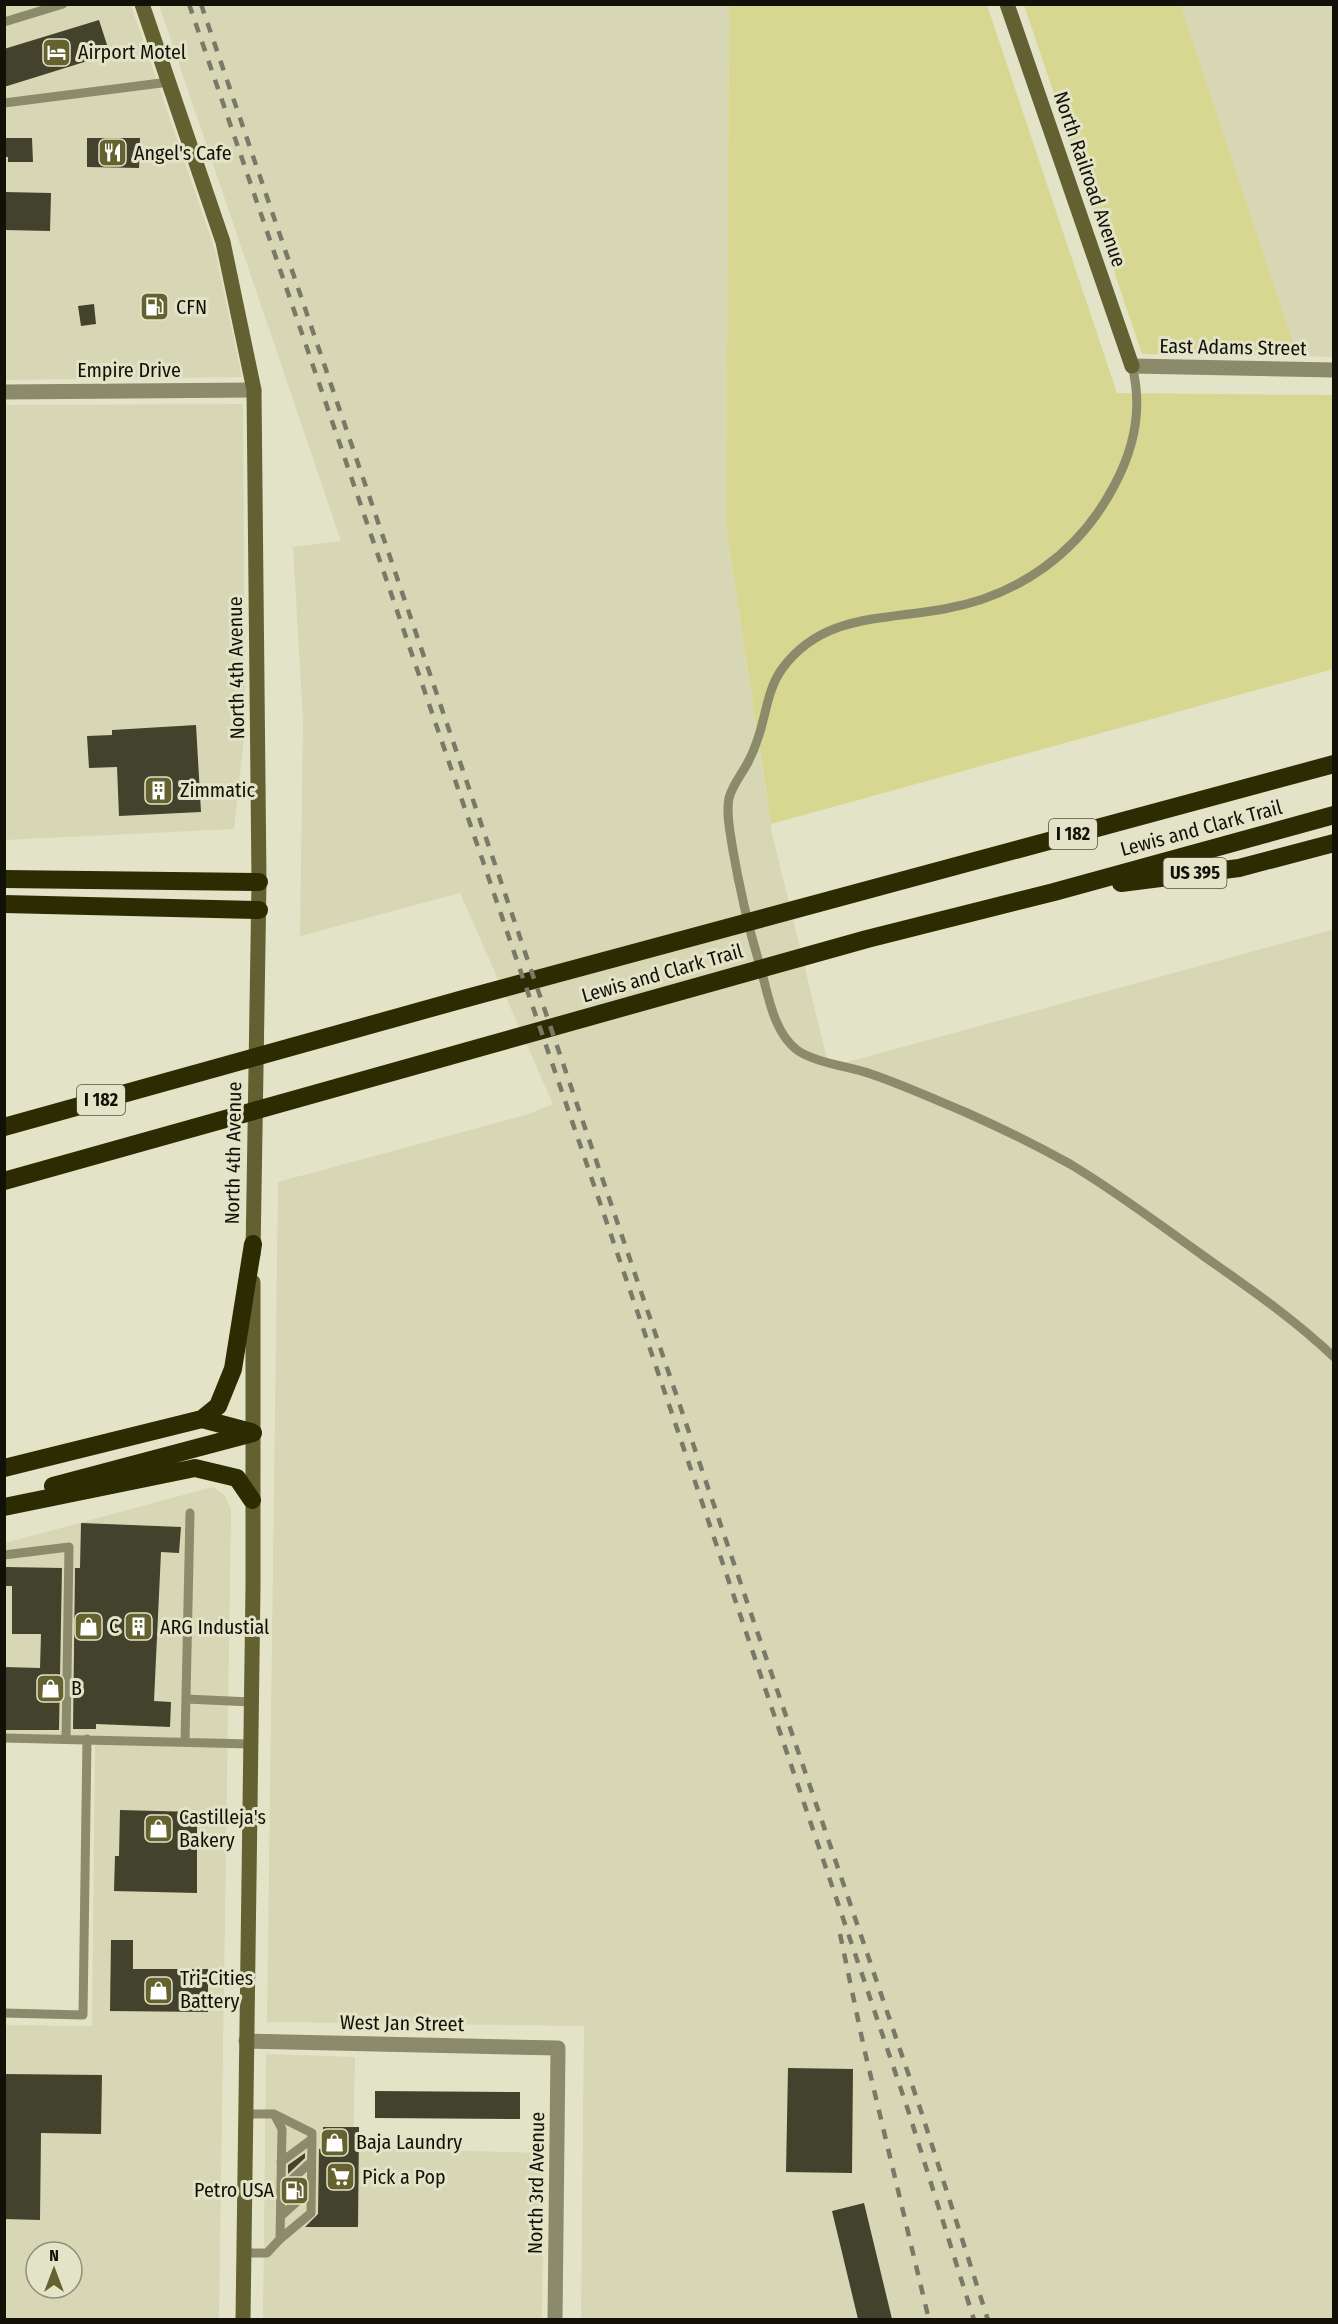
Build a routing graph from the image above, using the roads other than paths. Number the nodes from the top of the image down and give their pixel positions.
1 (63, 4) edge
2 (142, 4) edge
3 (1007, 4) edge
4 (4, 22) edge
5 (169, 82) junction
6 (4, 103) edge
7 (1132, 366) junction
8 (1334, 370) edge
9 (254, 390) junction
10 (4, 392) edge
11 (1334, 763) edge
12 (1334, 815) edge
13 (1334, 843) edge
14 (4, 879) edge
15 (259, 882) junction
16 (1054, 892) junction
17 (4, 904) edge
18 (259, 910) junction
19 (4, 1127) edge
20 (4, 1181) edge
21 (253, 1244) junction
22 (1334, 1357) edge
23 (202, 1419) junction
24 (253, 1433) junction
25 (4, 1468) edge
26 (4, 1498) edge
27 (252, 1500) junction
28 (4, 1507) edge
29 (190, 1513) dead end
30 (4, 1555) edge
31 (186, 1699) junction
32 (251, 1702) junction
33 (4, 1738) edge
34 (66, 1739) junction
35 (87, 1739) junction
36 (185, 1742) junction
37 (251, 1744) junction
38 (4, 2013) edge
39 (246, 2041) junction
40 (558, 2048) joint
41 (245, 2114) junction
42 (274, 2114) junction
43 (312, 2139) junction
44 (281, 2162) junction
45 (311, 2162) junction
46 (281, 2189) junction
47 (311, 2189) junction
48 (280, 2216) junction
49 (280, 2239) junction
50 (243, 2253) junction
51 (243, 2319) edge
52 (555, 2319) edge

1 - 4 lane
2 - 5 main road, North 4th Avenue
3 - 7 main road, North Railroad Avenue
5 - 6 lane
5 - 9 main road, North 4th Avenue
7 - 8 street, East Adams Street
7 - 22 lane
9 - 10 street, Empire Drive
9 - 15 main road, North 4th Avenue
11 - 19 highway, Lewis and Clark Trail / I 182
12 - 16 highway, Lewis and Clark Trail
13 - 16 highway, US 395
14 - 15 highway
15 - 18 main road, North 4th Avenue
16 - 20 highway, Lewis and Clark Trail
17 - 18 highway
18 - 21 main road, North 4th Avenue
21 - 23 highway
21 - 24 main road, North 4th Avenue
23 - 24 highway
23 - 25 highway
24 - 26 highway
24 - 27 main road, North 4th Avenue
27 - 28 highway
27 - 32 main road, North 4th Avenue
29 - 31 lane
30 - 34 lane
31 - 32 lane
31 - 36 lane
32 - 37 main road, North 4th Avenue
33 - 34 lane
34 - 35 lane
35 - 36 lane
35 - 38 lane
36 - 37 lane
37 - 39 main road, North 4th Avenue
39 - 40 street, West Jan Street
39 - 41 main road, North 4th Avenue
40 - 52 street, North 3rd Avenue
41 - 42 lane
41 - 50 main road, North 4th Avenue
42 - 43 lane
42 - 44 lane
43 - 44 lane
43 - 45 lane
44 - 46 lane
45 - 46 lane
45 - 47 lane
46 - 48 lane
47 - 48 lane
47 - 49 lane
48 - 49 lane
49 - 50 lane
50 - 51 main road, North 4th Avenue

